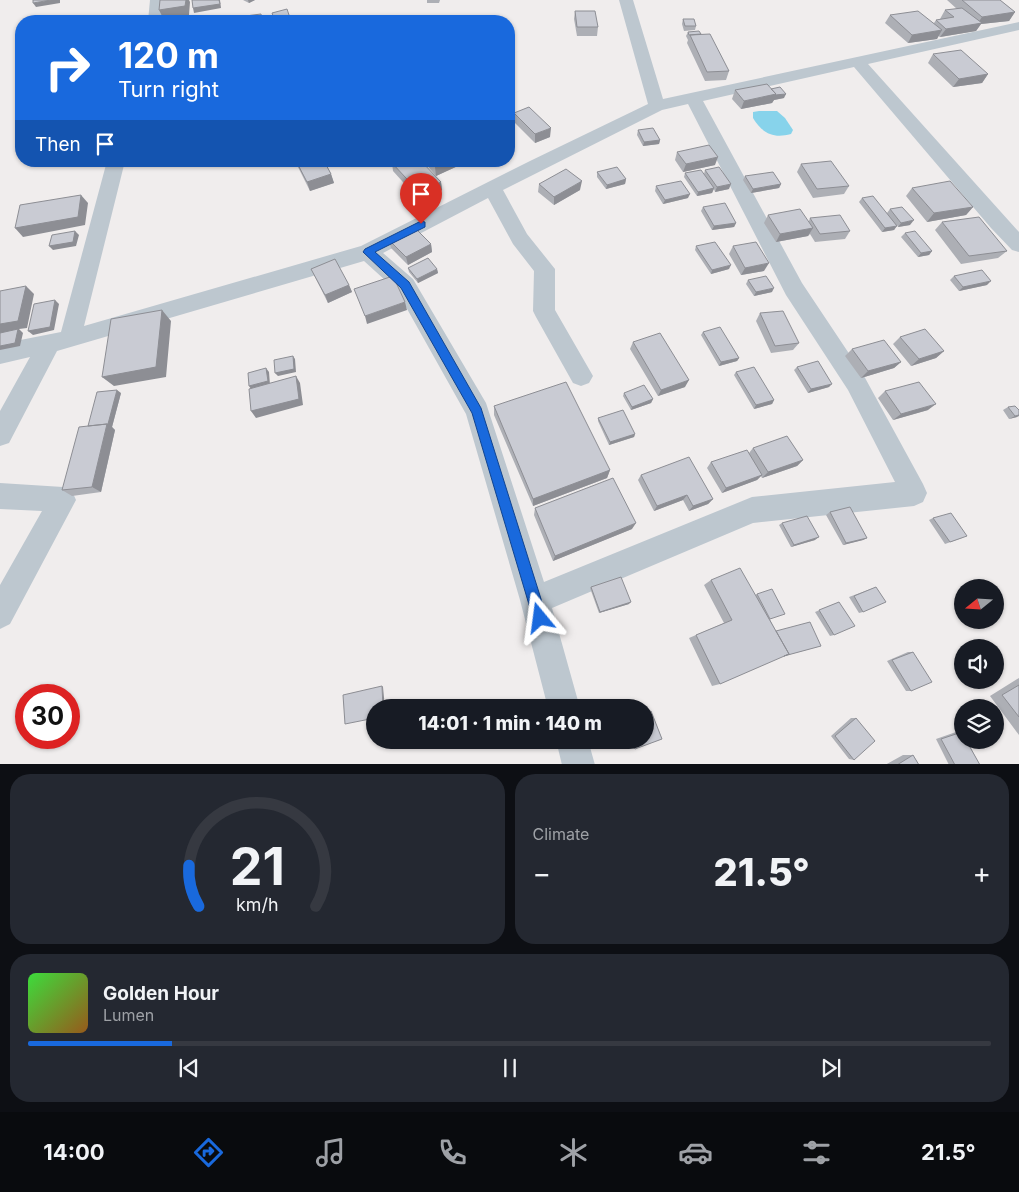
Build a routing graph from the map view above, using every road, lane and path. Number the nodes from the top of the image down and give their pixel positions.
1 (157, 0) edge
2 (626, 0) edge
3 (156, 15) edge
4 (1019, 26) edge
5 (858, 62) junction
6 (693, 98) junction
7 (658, 106) junction
8 (114, 167) edge
9 (492, 188) junction
10 (1019, 245) edge
11 (368, 252) junction
12 (59, 342) junction
13 (0, 354) edge
14 (581, 376) dead end
15 (0, 434) edge
16 (0, 496) edge
17 (535, 600) junction
18 (0, 614) edge
19 (562, 699) edge
20 (575, 749) edge
21 (579, 764) edge

1 - 3 street
2 - 7 street
4 - 5 street
5 - 6 street
5 - 10 street
6 - 7 street
6 - 17 street
7 - 9 street
8 - 12 street
9 - 11 street
9 - 14 street
11 - 12 street
11 - 17 street
12 - 13 street
12 - 15 street
16 - 18 street
17 - 19 street
20 - 21 street

